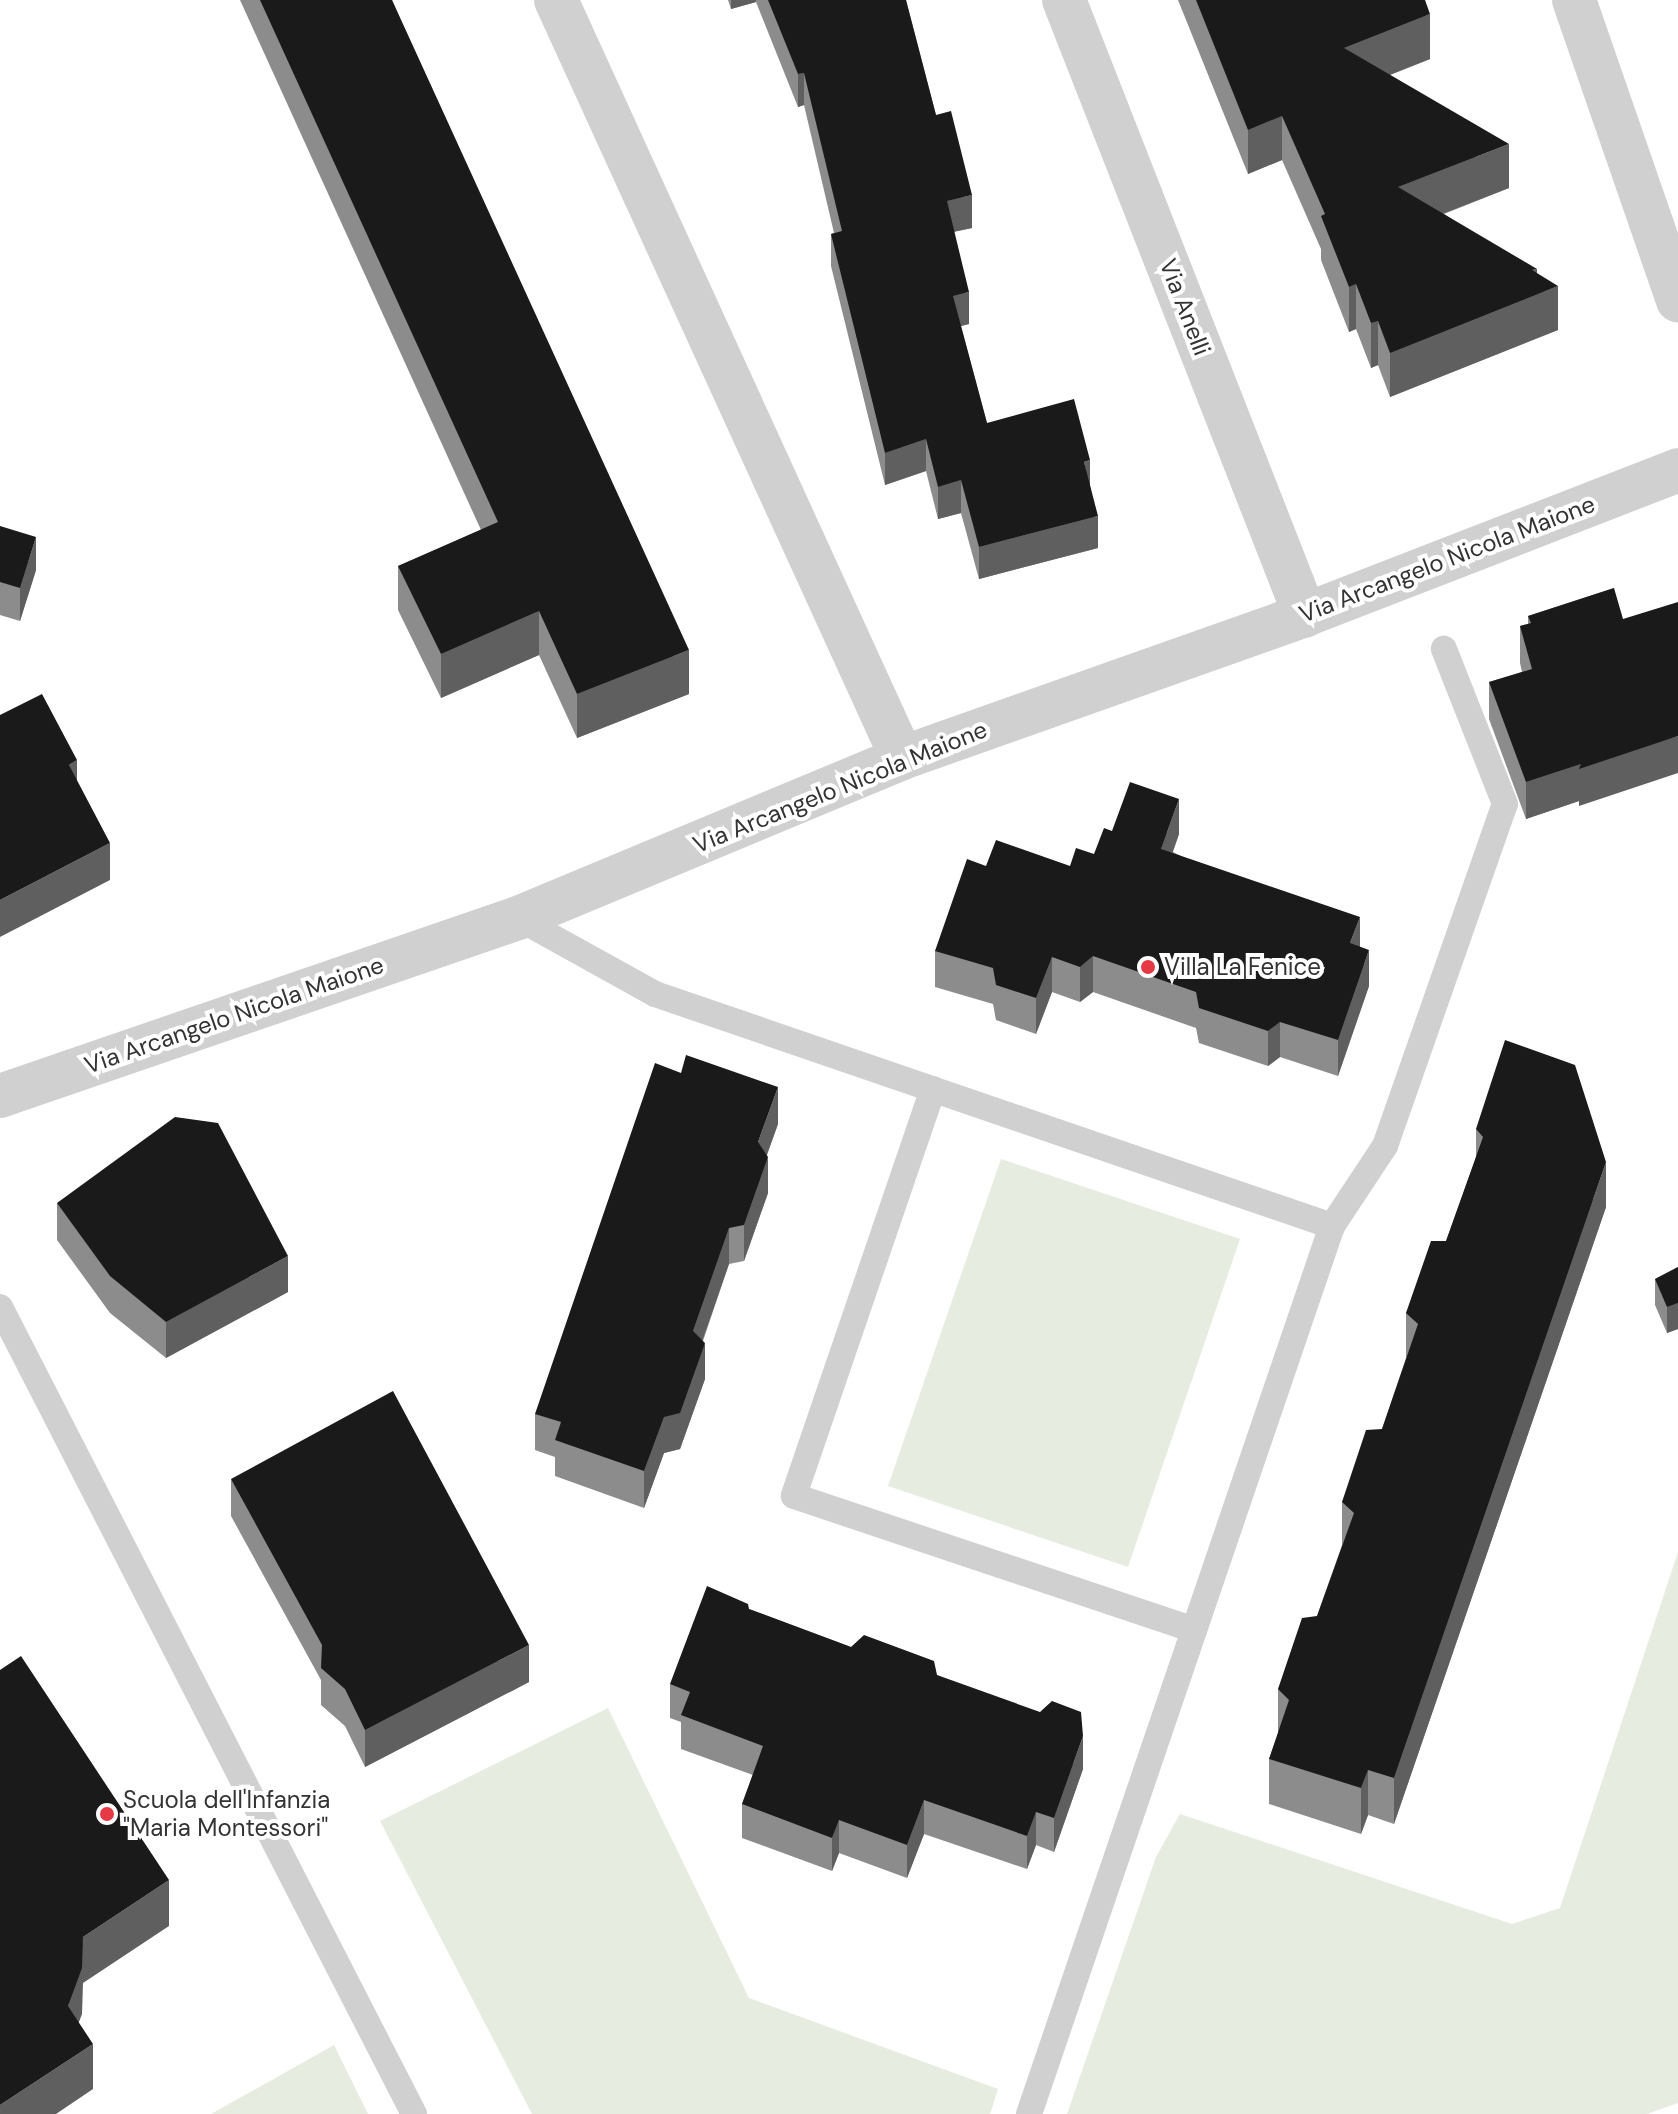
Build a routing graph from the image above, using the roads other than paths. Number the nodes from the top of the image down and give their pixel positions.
1 (556, 0) edge
2 (1064, 0) edge
3 (1574, 0) edge
4 (1678, 301) edge
5 (1678, 470) edge
6 (1305, 615) junction
7 (1444, 649) dead end
8 (902, 758) junction
9 (518, 918) junction
10 (933, 1089) junction
11 (0, 1096) edge
12 (1332, 1226) junction
13 (0, 1307) edge
14 (1194, 1630) junction
15 (414, 2114) edge
16 (1029, 2114) edge

1 - 8 street
2 - 6 street, Via Anelli
3 - 4 street
5 - 6 street, Via Arcangelo Nicola Maione
6 - 8 street, Via Arcangelo Nicola Maione
7 - 12 lane
8 - 9 street, Via Arcangelo Nicola Maione
9 - 10 lane
9 - 11 street, Via Arcangelo Nicola Maione
10 - 12 lane
10 - 14 lane
12 - 14 lane
13 - 15 lane
14 - 16 lane

